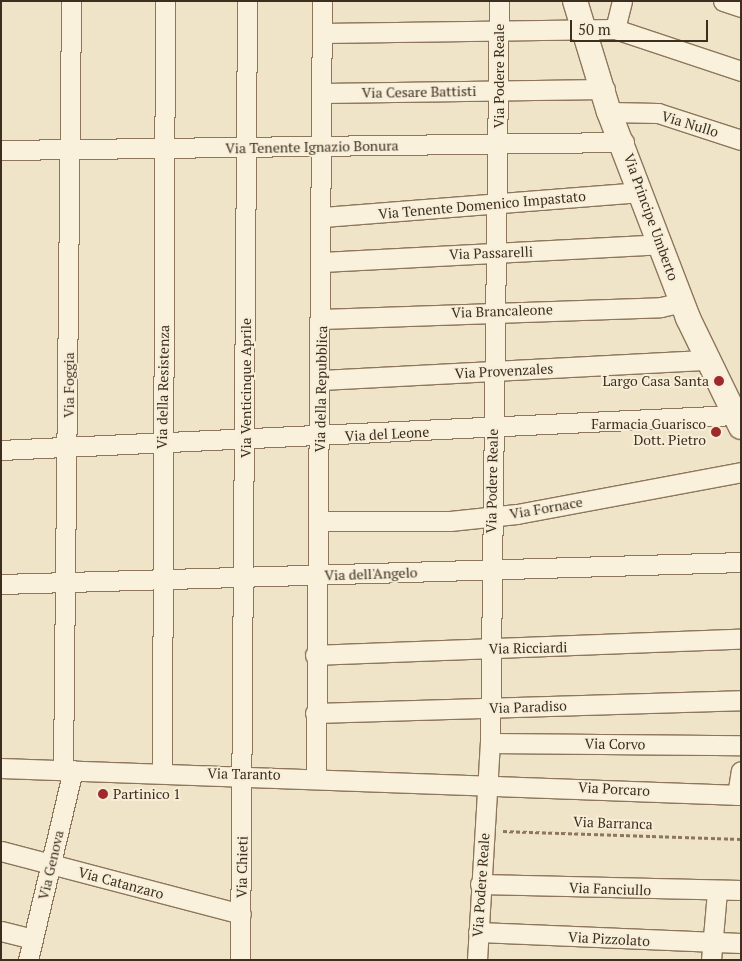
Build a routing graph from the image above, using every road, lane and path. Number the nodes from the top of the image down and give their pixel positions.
1 (71, 1) edge
2 (165, 1) edge
3 (247, 1) edge
4 (322, 1) edge
5 (499, 1) edge
6 (575, 1) edge
7 (622, 1) edge
8 (723, 1) edge
9 (741, 7) edge
10 (615, 29) junction
11 (499, 31) junction
12 (586, 32) junction
13 (322, 34) junction
14 (741, 71) edge
15 (500, 91) junction
16 (323, 93) junction
17 (607, 100) junction
18 (741, 140) edge
19 (624, 142) junction
20 (499, 144) junction
21 (323, 146) junction
22 (246, 149) junction
23 (1, 150) edge
24 (167, 150) junction
25 (69, 151) junction
26 (641, 192) junction
27 (498, 204) junction
28 (322, 217) junction
29 (661, 244) junction
30 (498, 253) junction
31 (322, 262) junction
32 (682, 302) junction
33 (497, 310) junction
34 (321, 319) junction
35 (698, 362) junction
36 (496, 370) junction
37 (320, 380) junction
38 (732, 412) edge
39 (492, 429) junction
40 (320, 437) junction
41 (246, 440) junction
42 (162, 444) junction
43 (69, 448) junction
44 (1, 450) edge
45 (741, 472) edge
46 (491, 516) junction
47 (318, 521) junction
48 (741, 562) edge
49 (491, 571) junction
50 (317, 576) junction
51 (244, 577) junction
52 (159, 579) junction
53 (64, 582) junction
54 (1, 584) edge
55 (741, 639) edge
56 (491, 649) junction
57 (316, 655) junction
58 (741, 700) edge
59 (488, 708) junction
60 (315, 713) junction
61 (490, 743) junction
62 (741, 746) edge
63 (1, 768) edge
64 (68, 770) junction
65 (741, 771) edge
66 (162, 772) junction
67 (244, 774) junction
68 (316, 776) junction
69 (487, 783) junction
70 (739, 795) edge
71 (485, 830) junction
72 (741, 839) edge
73 (1, 851) edge
74 (51, 864) junction
75 (480, 884) junction
76 (741, 890) edge
77 (717, 892) junction
78 (241, 914) junction
79 (1, 931) edge
80 (478, 932) junction
81 (33, 939) junction
82 (741, 943) edge
83 (712, 952) edge
84 (28, 960) edge
85 (240, 960) edge
86 (477, 960) edge

1 - 25 street, Via Foggia
2 - 24 street, Via della Resistenza
3 - 22 street, Via Venticinque Aprile
4 - 13 street, Via della Repubblica
5 - 11 street, Via Podere Reale
6 - 12 street, Via Principe Umberto
7 - 10 street
8 - 9 street
10 - 12 street
10 - 14 street
11 - 12 street
11 - 13 street
11 - 15 street, Via Podere Reale
12 - 17 street, Via Principe Umberto
13 - 16 street, Via della Repubblica
15 - 16 street, Via Cesare Battisti
15 - 17 street, Via Cesare Battisti
15 - 20 street, Via Podere Reale
16 - 21 street, Via della Repubblica
17 - 18 street, Via Nullo
17 - 19 street, Via Principe Umberto
19 - 20 street, Via Tenente Ignazio Bonura
19 - 26 street, Via Principe Umberto
20 - 21 street, Via Tenente Ignazio Bonura
20 - 27 street, Via Podere Reale
21 - 22 street, Via Tenente Ignazio Bonura
21 - 28 street, Via della Repubblica
22 - 24 street, Via Tenente Ignazio Bonura
22 - 41 street, Via Venticinque Aprile
23 - 25 street, Via Tenente Ignazio Bonura
24 - 25 street, Via Tenente Ignazio Bonura
24 - 42 street, Via della Resistenza
25 - 43 street, Via Foggia
26 - 27 street, Via Tenente Domenico Impastato
26 - 29 street, Via Principe Umberto
27 - 28 street, Via Tenente Domenico Impastato
27 - 30 street, Via Podere Reale
28 - 31 street, Via della Repubblica
29 - 30 street, Via Passarelli
29 - 32 street, Via Principe Umberto
30 - 31 street, Via Passarelli
30 - 33 street, Via Podere Reale
31 - 34 street, Via della Repubblica
32 - 33 street, Via Brancaleone
32 - 35 street, Via Principe Umberto
33 - 34 street, Via Brancaleone
33 - 36 street, Via Podere Reale
34 - 37 street, Via della Repubblica
35 - 36 street, Via Provenzales
35 - 38 street, Via Principe Umberto
36 - 37 street, Via Provenzales
36 - 39 street, Via Podere Reale
37 - 40 street, Via della Repubblica
38 - 39 street, Via del Leone
39 - 40 street, Via del Leone
39 - 46 street, Via Podere Reale
40 - 41 street, Via del Leone
40 - 47 street, Via della Repubblica
41 - 42 street, Via del Leone
41 - 51 street, Via Venticinque Aprile
42 - 43 street, Via del Leone
42 - 52 street, Via della Resistenza
43 - 44 street, Via del Leone
43 - 53 street, Via Foggia
45 - 46 street, Via Fornace
46 - 47 street, Via Fornace
46 - 49 street, Via Podere Reale
47 - 50 street, Via della Repubblica
48 - 49 street, Via dell'Angelo
49 - 50 street, Via dell'Angelo
49 - 56 street, Via Podere Reale
50 - 51 street, Via dell'Angelo
50 - 57 street, Via della Repubblica
51 - 52 street, Via dell'Angelo
51 - 67 street, Via Venticinque Aprile
52 - 53 street, Via dell'Angelo
52 - 66 street, Via della Resistenza
53 - 54 street, Via dell'Angelo
53 - 64 street, Via Foggia
55 - 56 street, Via Ricciardi
56 - 57 street, Via Ricciardi
56 - 59 street, Via Podere Reale
57 - 60 street, Via della Repubblica
58 - 59 street, Via Paradiso
59 - 60 street, Via Paradiso
59 - 61 street, Via Podere Reale
60 - 68 street, Via della Repubblica
61 - 62 street, Via Corvo
61 - 69 street, Via Podere Reale
63 - 64 street, Via Taranto
64 - 66 street, Via Taranto
64 - 74 street, Via Genova
65 - 70 street
66 - 67 street, Via Taranto
67 - 68 street, Via Taranto
67 - 78 street, Via Chieti
68 - 69 street, Via Taranto
69 - 70 street, Via Porcaro
69 - 71 street, Via Podere Reale
71 - 72 path, Via Barranca
71 - 75 street, Via Podere Reale
73 - 74 street, Via Catanzaro
74 - 78 street, Via Catanzaro
74 - 81 street, Via Genova
75 - 77 street, Via Fanciullo
75 - 80 street, Via Podere Reale
76 - 77 street, Via Fanciullo
77 - 83 street
78 - 85 street, Via Chieti
79 - 81 street
80 - 83 street, Via Pizzolato
80 - 86 street, Via Podere Reale
81 - 84 street, Via Genova
82 - 83 street, Via Pizzolato

